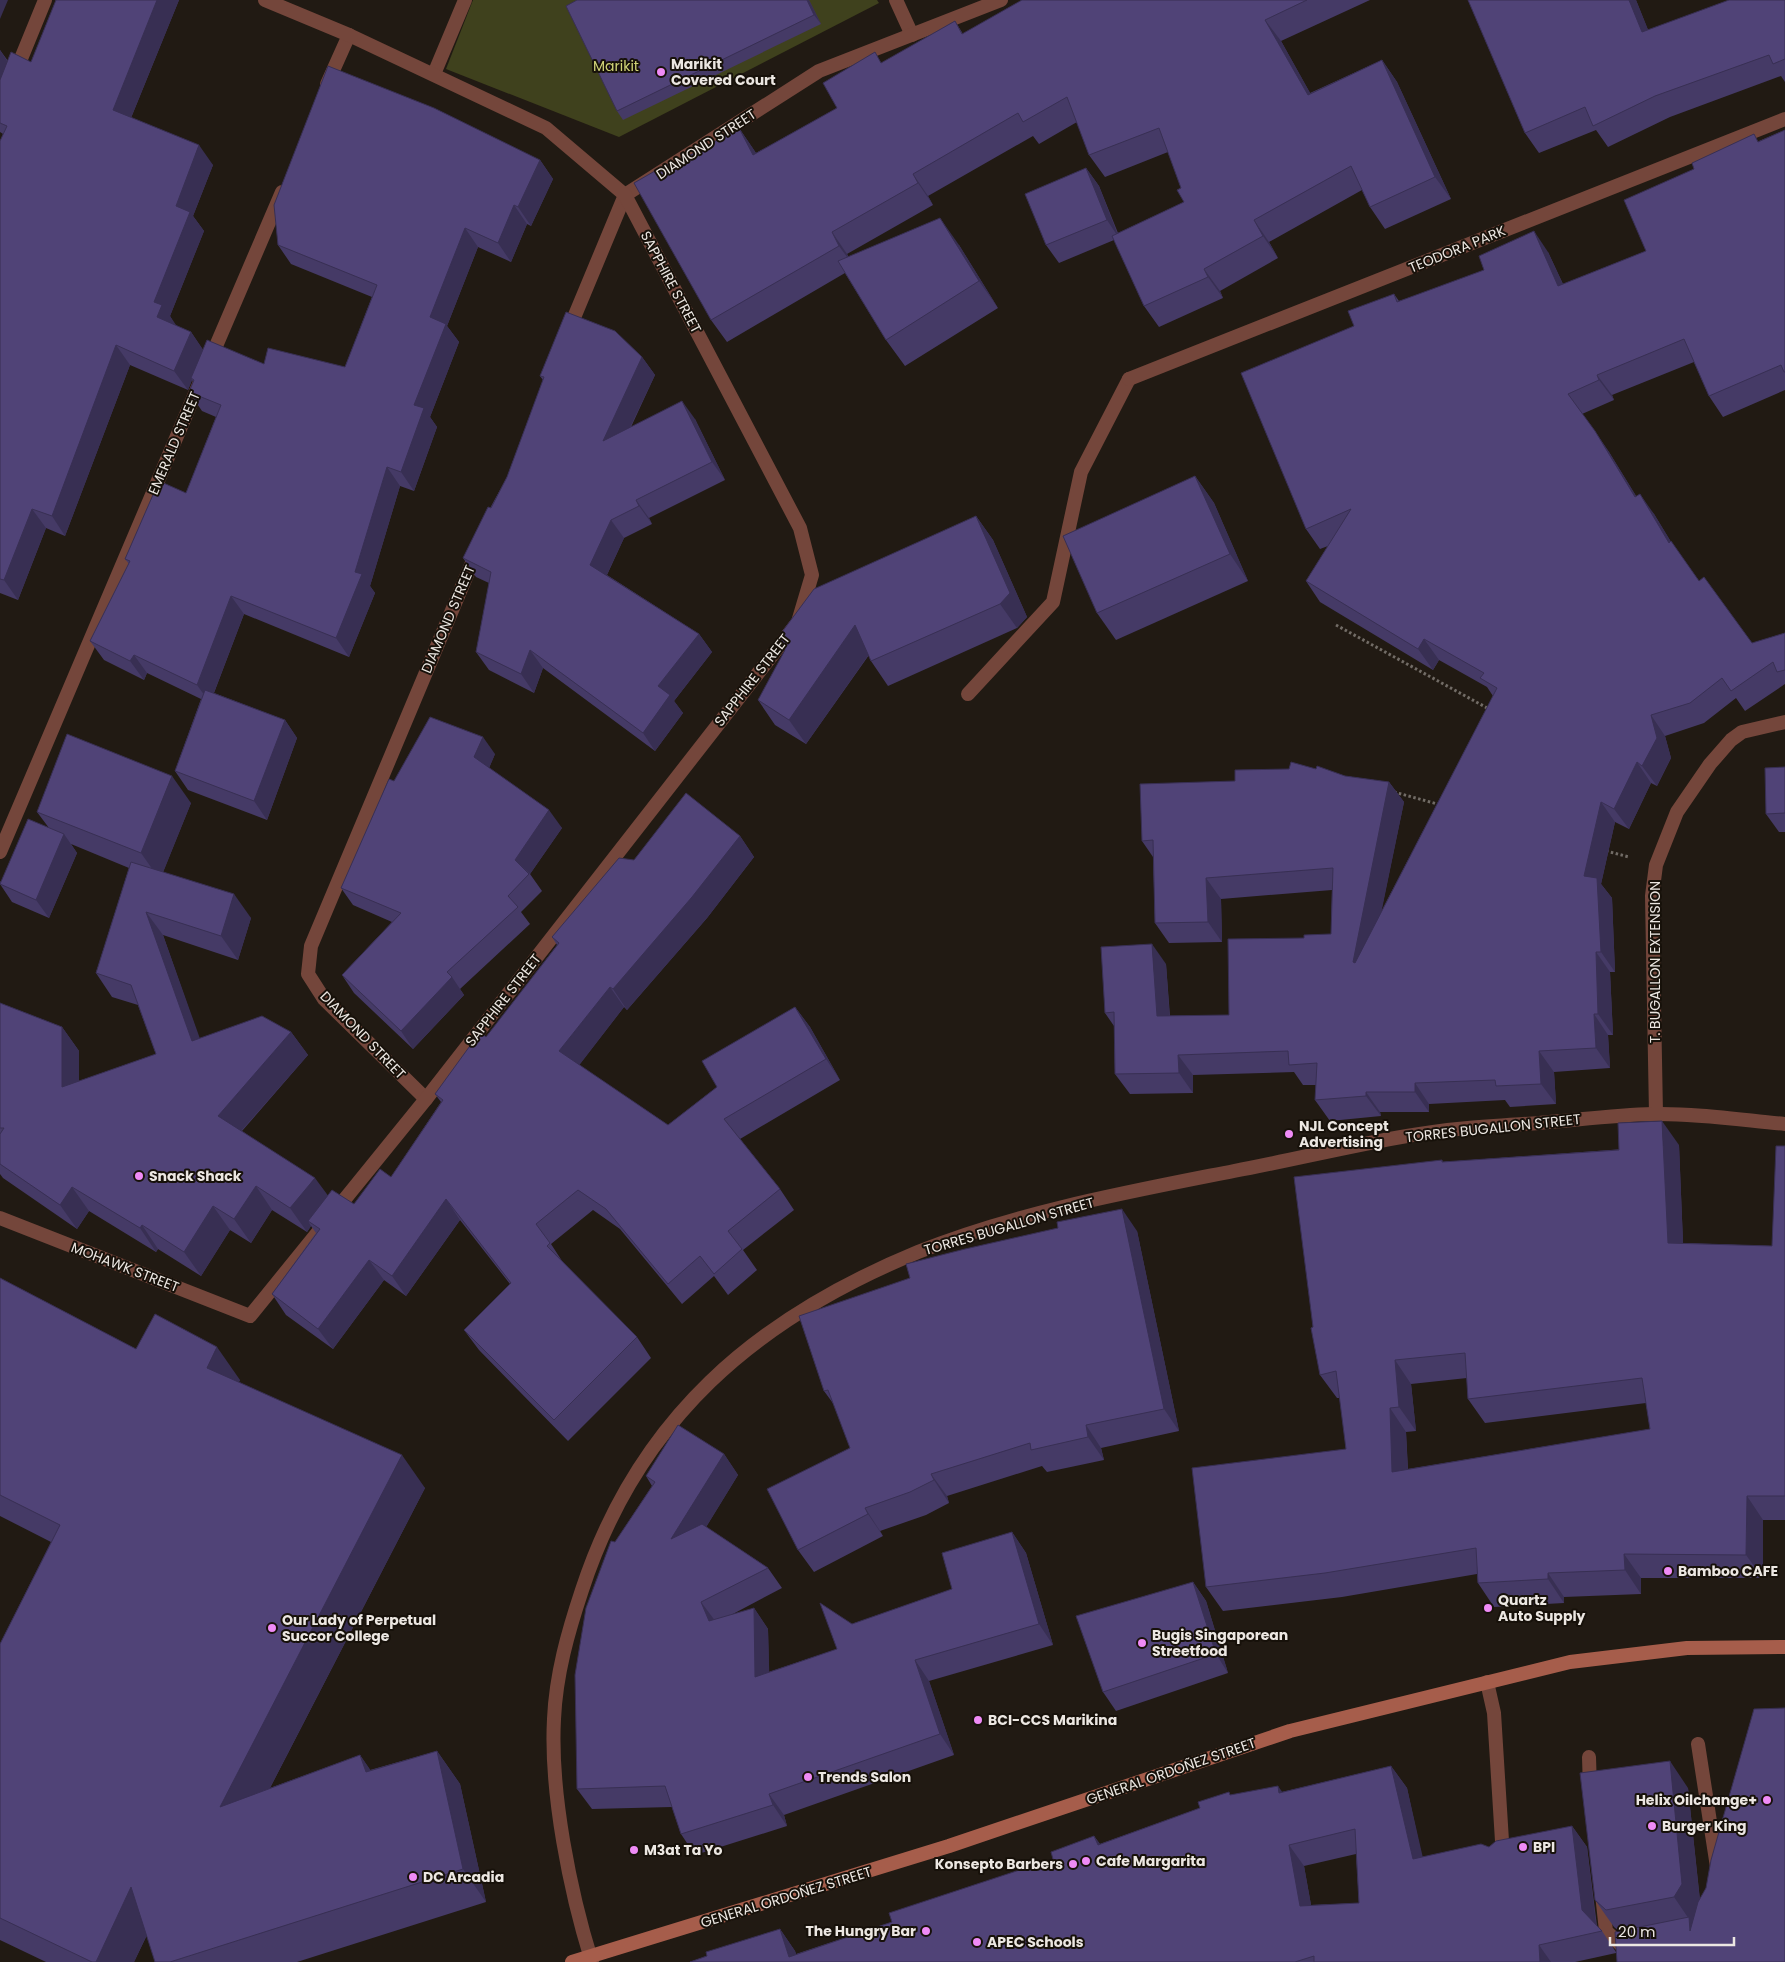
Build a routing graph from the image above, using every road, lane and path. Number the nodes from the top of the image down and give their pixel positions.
1 (45, 0) edge
2 (265, 0) edge
3 (465, 0) edge
4 (896, 0) edge
5 (1001, 0) edge
6 (349, 35) junction
7 (912, 35) junction
8 (434, 74) junction
9 (321, 99) edge
10 (0, 110) edge
11 (1785, 119) edge
12 (286, 182) edge
13 (625, 195) junction
14 (564, 342) edge
15 (484, 534) edge
16 (1336, 625) dead end
17 (968, 694) dead end
18 (1490, 709) edge
19 (1785, 722) edge
20 (1389, 791) edge
21 (1446, 807) edge
22 (1598, 848) dead end
23 (0, 852) edge
24 (1626, 856) dead end
25 (426, 1099) junction
26 (1656, 1114) junction
27 (1785, 1124) edge
28 (0, 1218) edge
29 (250, 1316) joint
30 (1785, 1647) edge
31 (1487, 1682) junction
32 (1698, 1744) dead end
33 (1589, 1757) dead end
34 (1590, 1802) edge
35 (1503, 1860) edge
36 (1717, 1883) edge
37 (1600, 1885) edge
38 (1650, 1940) edge
39 (591, 1959) edge
40 (572, 1962) edge

1 - 10 street
2 - 6 street, SAPPHIRE STREET
3 - 8 street
4 - 7 street
5 - 7 street, DIAMOND STREET
6 - 8 street, SAPPHIRE STREET
6 - 9 street
7 - 13 street, DIAMOND STREET
8 - 13 street, SAPPHIRE STREET
11 - 17 street, TEODORA PARK
12 - 23 street, EMERALD STREET
13 - 14 street
13 - 25 street, SAPPHIRE STREET
15 - 25 street, DIAMOND STREET
16 - 18 path
19 - 26 street, T. BUGALLON EXTENSION
20 - 21 path
22 - 24 path
25 - 29 street, SAPPHIRE STREET
26 - 27 street, TORRES BUGALLON STREET
26 - 39 street, TORRES BUGALLON STREET
28 - 29 street, MOHAWK STREET
30 - 31 main road, GENERAL ORDOÑEZ STREET
31 - 35 street
31 - 39 main road, GENERAL ORDOÑEZ STREET
32 - 36 street
33 - 34 street
37 - 38 street
39 - 40 main road, GENERAL ORDOÑEZ STREET

